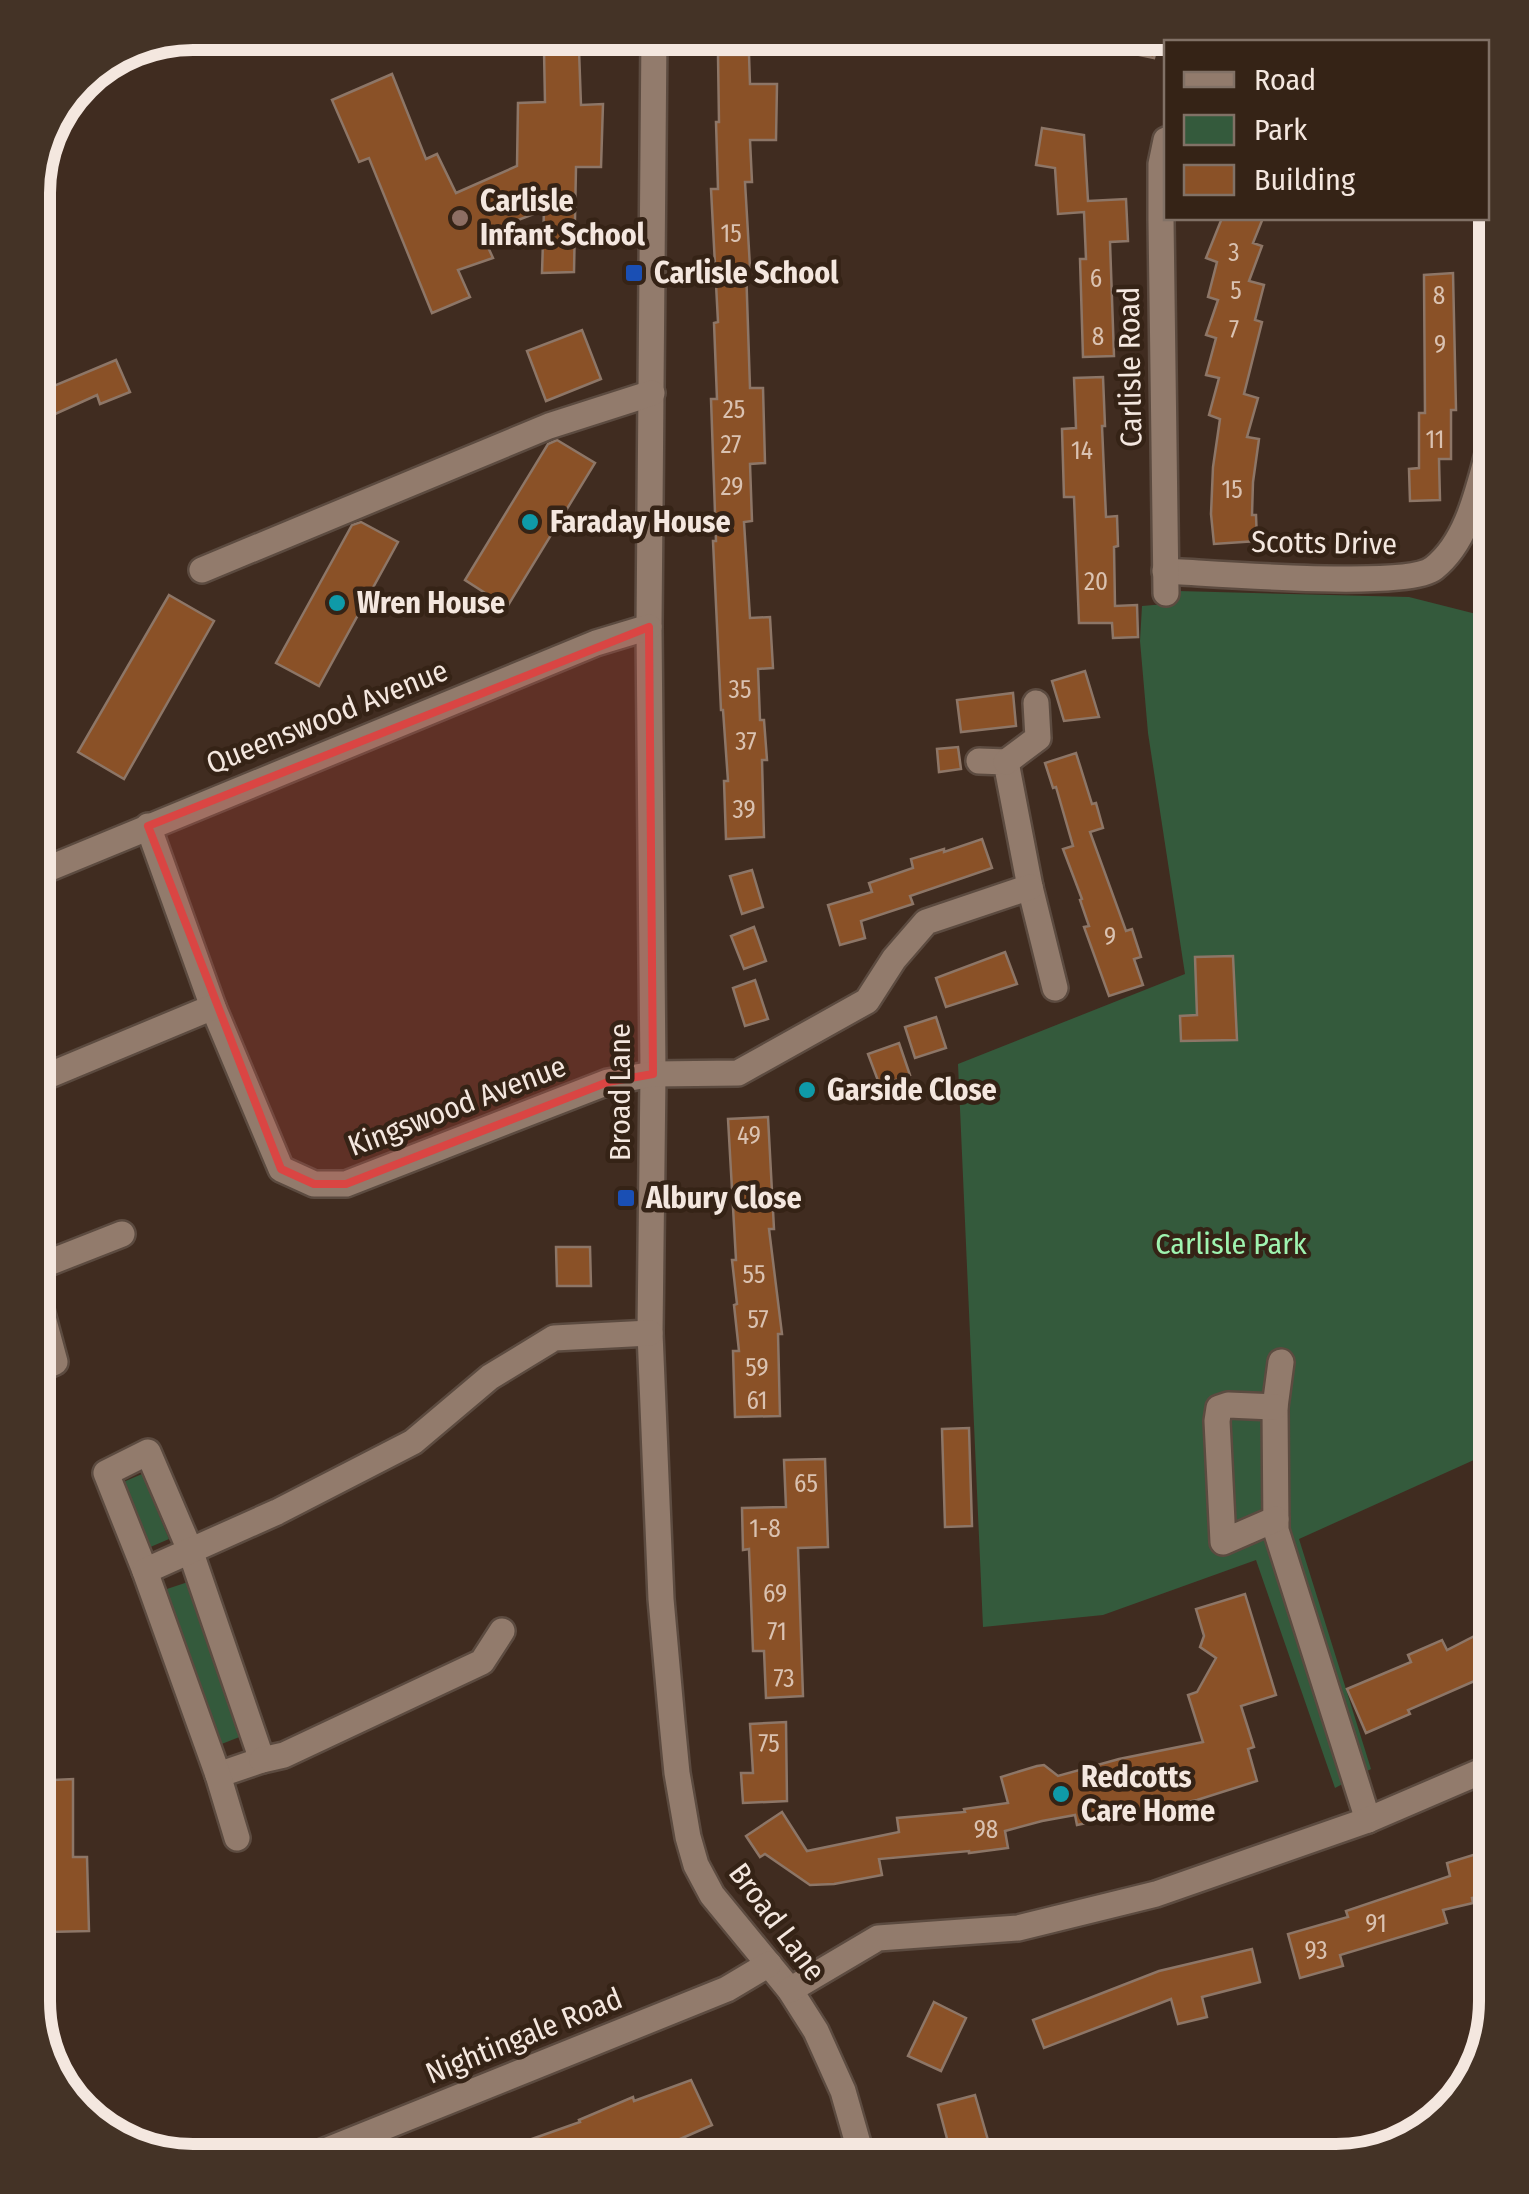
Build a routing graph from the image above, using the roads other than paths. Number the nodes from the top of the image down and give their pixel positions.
1 (654, 50) edge
2 (1164, 150) edge
3 (652, 393) junction
4 (1479, 482) edge
5 (202, 570) dead end
6 (1166, 582) joint
7 (649, 626) junction
8 (1036, 703) dead end
9 (148, 826) junction
10 (50, 868) edge
11 (1030, 887) junction
12 (1054, 988) dead end
13 (214, 1007) junction
14 (653, 1074) junction
15 (50, 1075) edge
16 (122, 1234) dead end
17 (50, 1262) edge
18 (650, 1333) junction
19 (1282, 1362) dead end
20 (1274, 1407) junction
21 (1276, 1520) junction
22 (190, 1550) junction
23 (146, 1570) junction
24 (502, 1632) dead end
25 (262, 1760) junction
26 (1479, 1772) edge
27 (218, 1775) junction
28 (1368, 1820) junction
29 (237, 1838) dead end
30 (768, 1964) junction
31 (790, 1990) junction
32 (342, 2144) edge
33 (857, 2144) edge

1 - 3 street, Broad Lane
2 - 6 street, Carlisle Road
3 - 5 street
3 - 7 street, Broad Lane
4 - 6 street, Scotts Drive
7 - 9 street, Queenswood Avenue
7 - 14 street, Broad Lane
8 - 11 street
9 - 10 street, Queenswood Avenue
9 - 13 street, Kingswood Avenue
11 - 12 street
11 - 14 street
13 - 14 street, Kingswood Avenue
13 - 15 street
14 - 18 street, Broad Lane
16 - 17 street
18 - 22 street
18 - 30 street, Broad Lane
19 - 20 street
20 - 21 street
20 - 21 street
21 - 28 street
22 - 23 street
22 - 23 street
22 - 25 street
23 - 27 street
24 - 25 street
25 - 27 street
26 - 28 street
27 - 29 street
28 - 31 street
30 - 31 street, Broad Lane
30 - 32 street, Nightingale Road
31 - 33 street, Broad Lane

